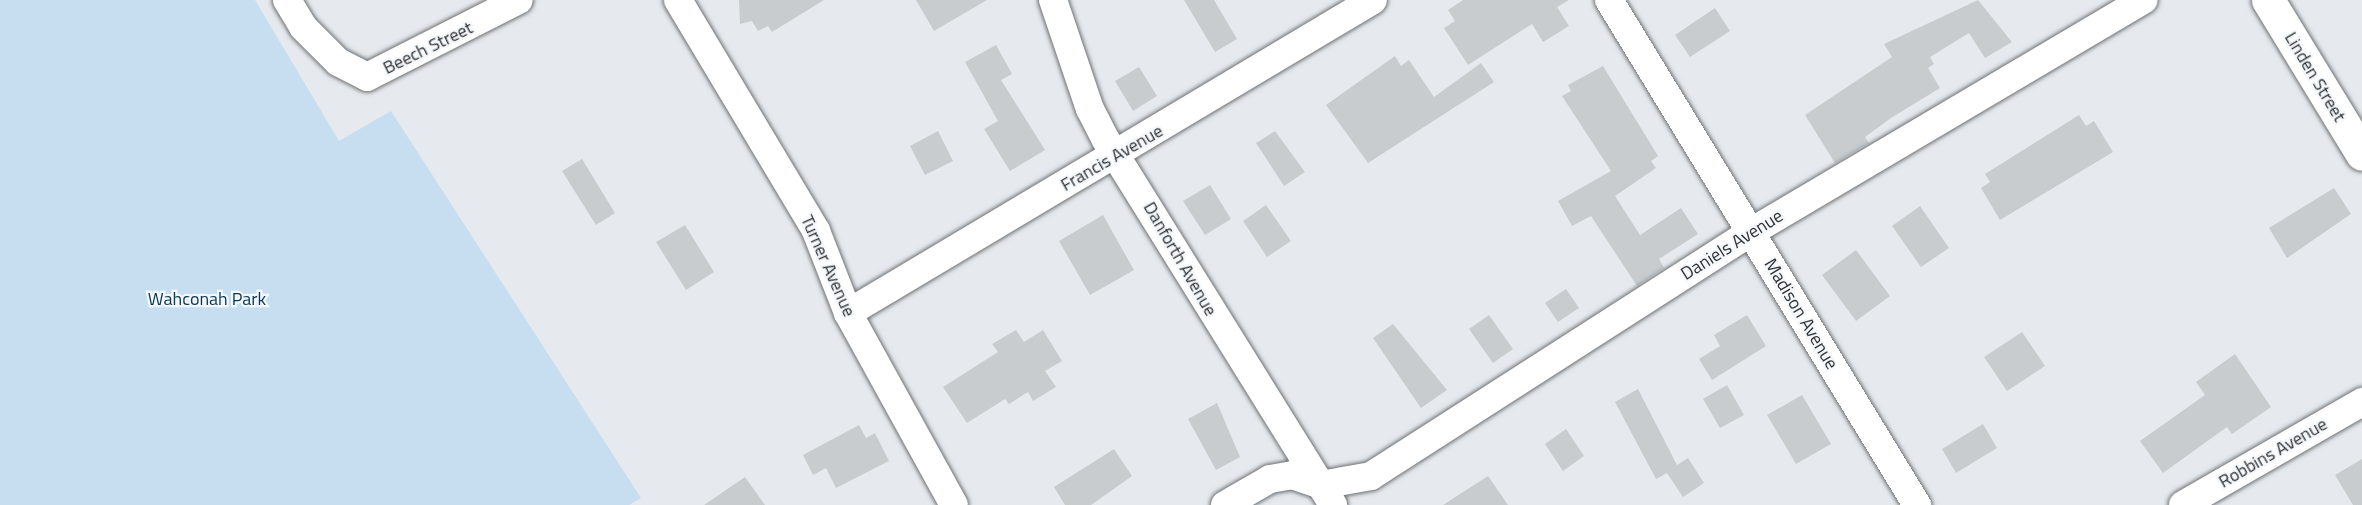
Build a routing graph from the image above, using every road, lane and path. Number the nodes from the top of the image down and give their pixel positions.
1 (287, 0) edge
2 (519, 0) edge
3 (678, 0) edge
4 (1053, 0) edge
5 (1373, 0) edge
6 (1610, 0) edge
7 (2144, 0) edge
8 (2268, 0) edge
9 (1116, 154) junction
10 (2362, 154) edge
11 (1751, 232) junction
12 (848, 313) junction
13 (2362, 402) edge
14 (1327, 495) edge
15 (954, 505) edge
16 (1225, 505) edge
17 (1917, 505) edge
18 (2183, 505) edge

1 - 2 street, Beech Street
3 - 12 street, Turner Avenue
4 - 9 street, Danforth Avenue
5 - 9 street, Francis Avenue
6 - 11 street, Madison Avenue
7 - 11 street, Daniels Avenue
8 - 10 street, Linden Street
9 - 12 street, Francis Avenue
9 - 14 street, Danforth Avenue
11 - 14 street, Daniels Avenue
11 - 17 street, Madison Avenue
12 - 15 street, Turner Avenue
13 - 18 street, Robbins Avenue
14 - 16 street

